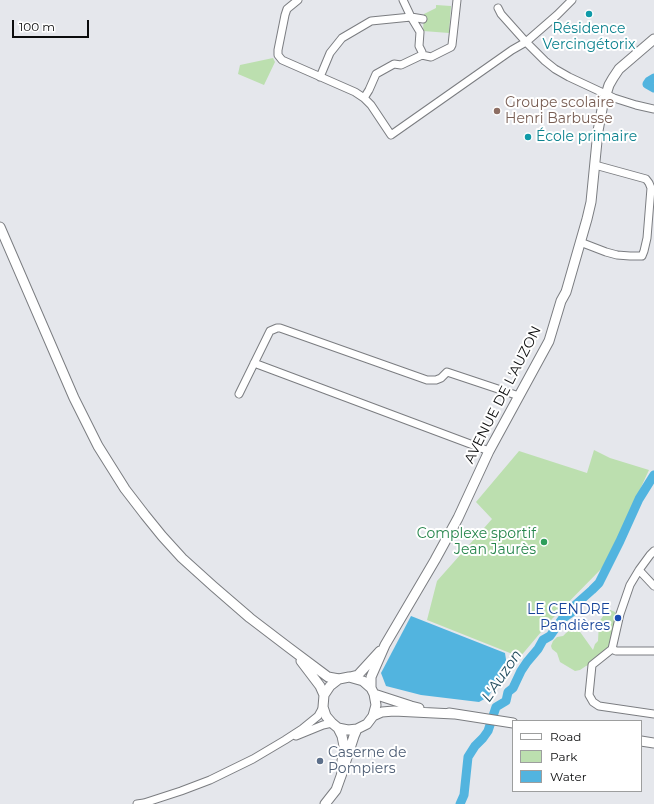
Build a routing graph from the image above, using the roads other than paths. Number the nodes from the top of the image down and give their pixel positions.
1 (298, 0) edge
2 (402, 0) edge
3 (457, 0) edge
4 (572, 0) edge
5 (498, 8) dead end
6 (411, 17) junction
7 (423, 19) dead end
8 (654, 39) edge
9 (526, 42) junction
10 (422, 55) junction
11 (320, 77) junction
12 (606, 94) junction
13 (364, 98) junction
14 (654, 109) edge
15 (595, 165) junction
16 (0, 227) edge
17 (580, 242) junction
18 (254, 363) junction
19 (239, 394) dead end
20 (519, 396) junction
21 (489, 451) junction
22 (654, 551) edge
23 (639, 570) junction
24 (654, 586) edge
25 (385, 646) junction
26 (288, 647) junction
27 (612, 649) junction
28 (654, 651) edge
29 (349, 677) junction
30 (339, 679) junction
31 (373, 691) junction
32 (324, 695) junction
33 (323, 707) junction
34 (454, 714) junction
35 (654, 714) edge
36 (373, 716) junction
37 (510, 722) edge
38 (335, 726) junction
39 (357, 729) junction
40 (285, 740) junction
41 (642, 741) edge
42 (654, 743) edge
43 (341, 776) junction
44 (137, 804) edge
45 (325, 804) edge

1 - 11 street
2 - 6 street
3 - 10 street
4 - 9 street
5 - 9 street
6 - 7 street
6 - 10 street
6 - 11 street
8 - 12 main road, AVENUE DE L'AUZON
9 - 12 street
9 - 13 street
10 - 13 street
11 - 13 street
12 - 14 street
12 - 15 main road, AVENUE DE L'AUZON
15 - 17 main road, AVENUE DE L'AUZON
15 - 17 street
16 - 26 main road
17 - 20 main road, AVENUE DE L'AUZON
18 - 19 street
18 - 20 street
18 - 21 street
20 - 21 main road, AVENUE DE L'AUZON
21 - 25 main road, AVENUE DE L'AUZON
22 - 23 street
23 - 24 street
23 - 27 street
25 - 29 main road
25 - 31 main road
26 - 30 main road
26 - 32 main road
27 - 28 street
27 - 35 street
29 - 30 main road
29 - 31 main road
30 - 32 main road
31 - 34 main road
31 - 36 main road
32 - 33 main road
33 - 38 main road
33 - 40 street
34 - 36 main road
34 - 37 main road
36 - 39 main road
38 - 39 main road
38 - 40 street
38 - 43 main road
39 - 43 main road
40 - 44 street
41 - 42 main road
43 - 45 main road

